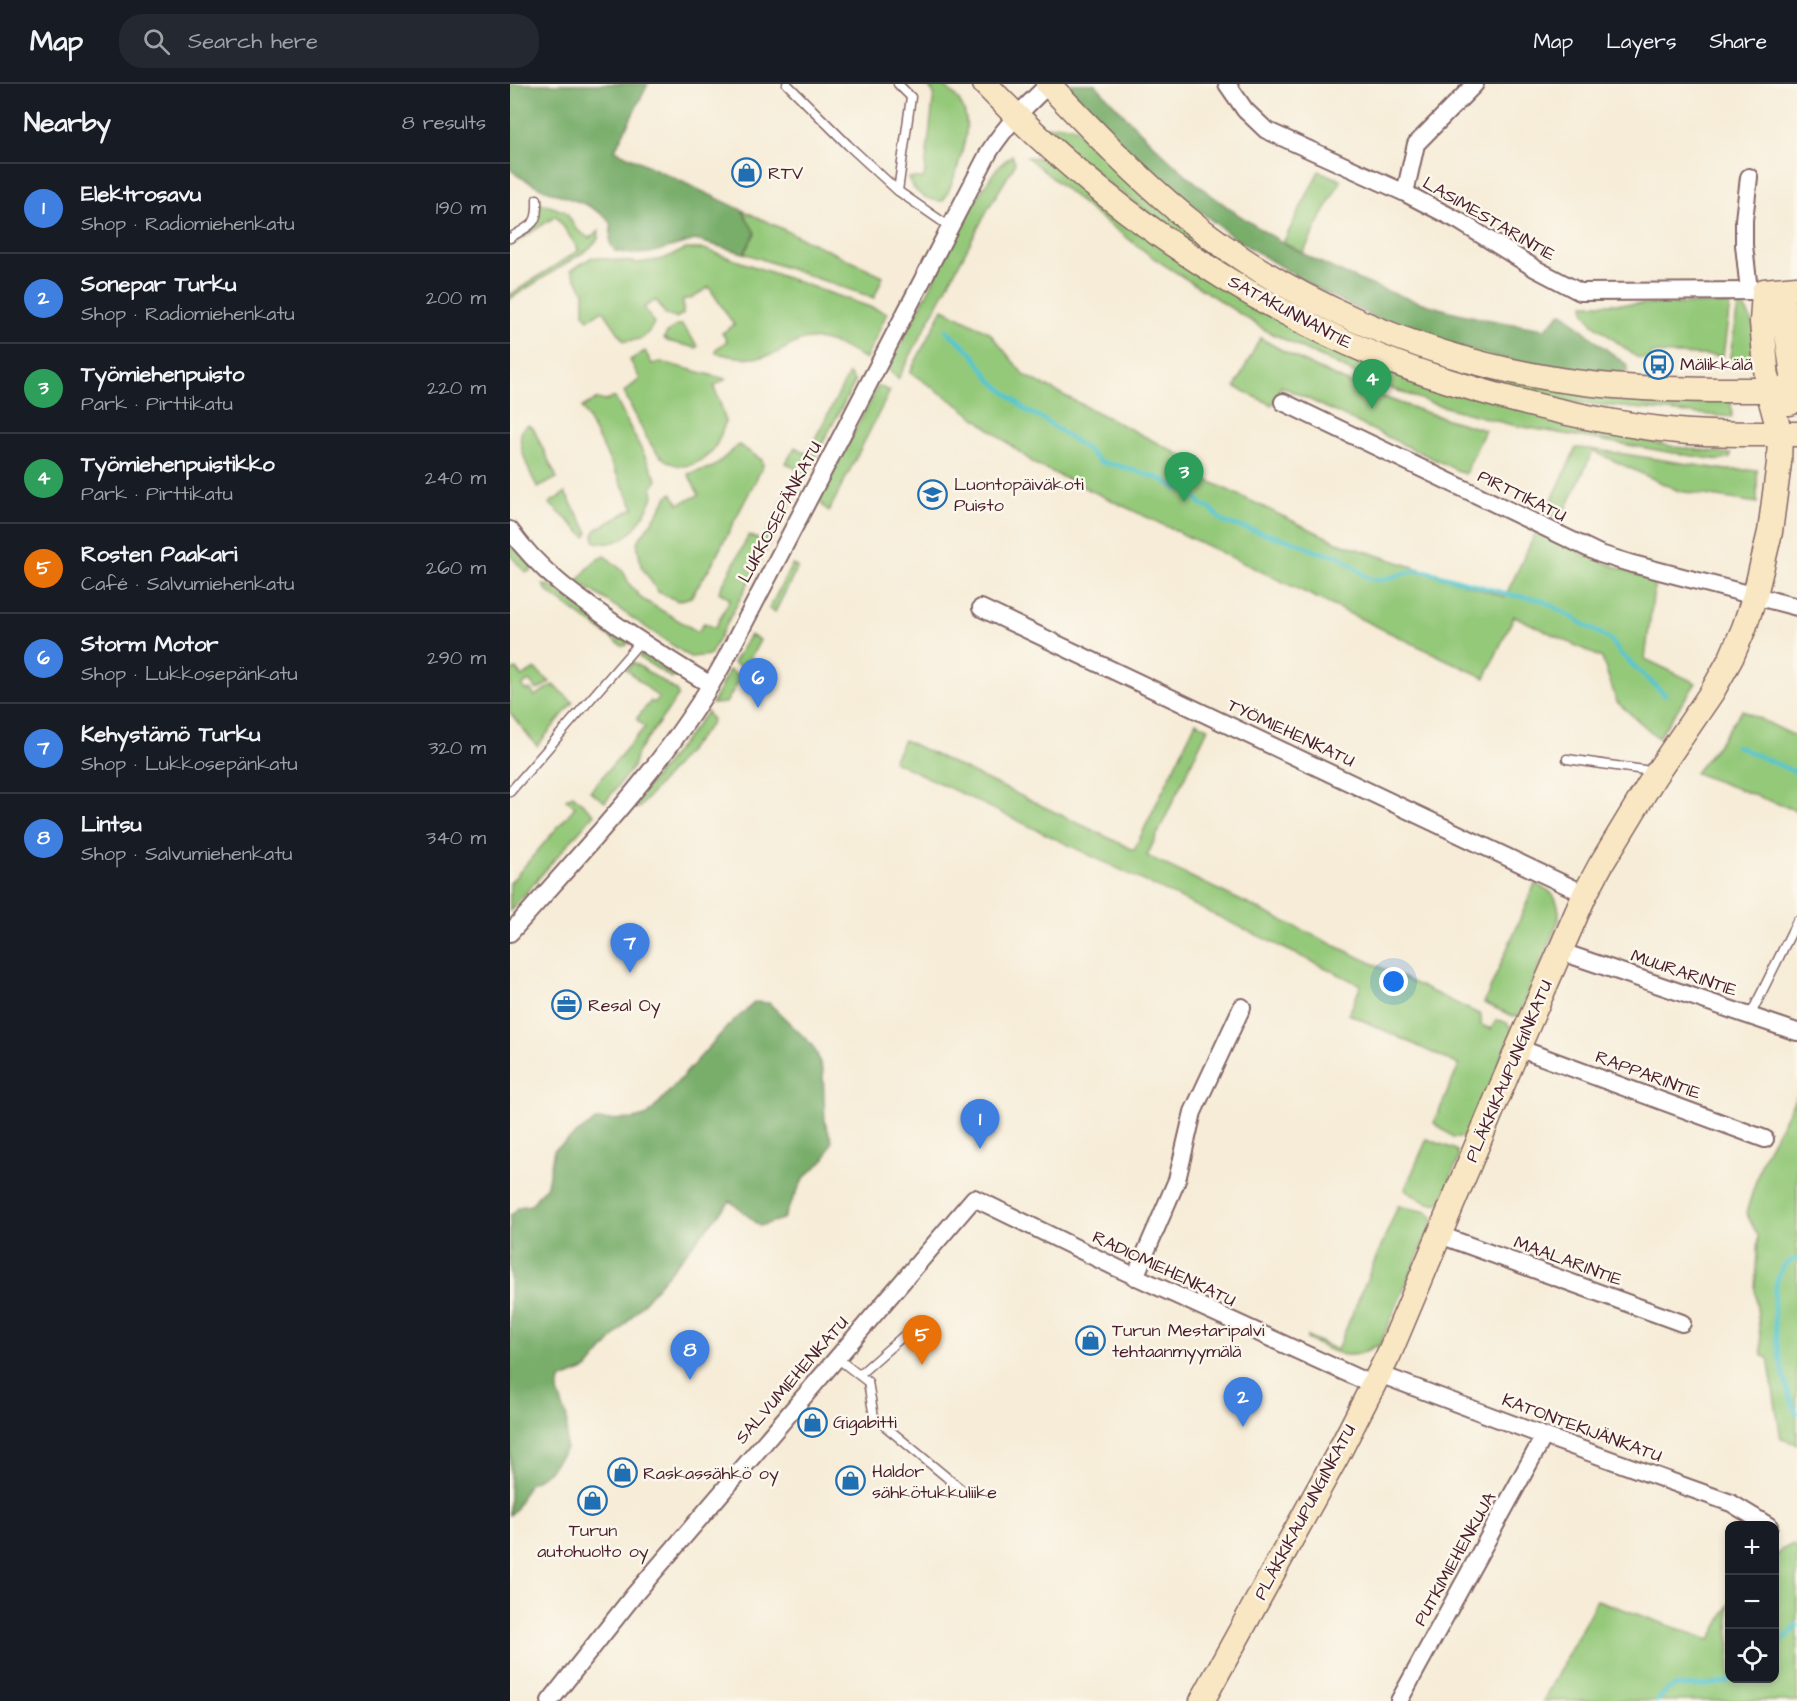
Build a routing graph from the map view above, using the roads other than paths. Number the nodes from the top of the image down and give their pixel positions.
1 (787, 84) edge
2 (898, 84) edge
3 (985, 84) edge
4 (1048, 84) edge
5 (1227, 84) edge
6 (1475, 84) edge
7 (1015, 116) junction
8 (1749, 177) dead end
9 (898, 191) junction
10 (1405, 193) junction
11 (537, 199) dead end
12 (950, 227) junction
13 (510, 238) edge
14 (1773, 290) edge
15 (1768, 390) junction
16 (1796, 390) edge
17 (1283, 402) dead end
18 (1789, 434) edge
19 (510, 530) edge
20 (1755, 596) junction
21 (981, 608) dead end
22 (1797, 608) edge
23 (641, 641) junction
24 (711, 685) junction
25 (1567, 759) dead end
26 (1654, 777) junction
27 (510, 792) edge
28 (1585, 894) junction
29 (1797, 921) edge
30 (510, 933) edge
31 (1559, 951) junction
32 (1242, 1007) dead end
33 (1750, 1016) junction
34 (1797, 1032) edge
35 (1518, 1048) junction
36 (1764, 1139) dead end
37 (974, 1198) joint
38 (1440, 1235) junction
39 (1135, 1277) junction
40 (1682, 1323) dead end
41 (910, 1330) dead end
42 (837, 1358) junction
43 (859, 1375) junction
44 (1376, 1379) junction
45 (1544, 1436) junction
46 (962, 1490) dead end
47 (1761, 1521) edge
48 (550, 1701) edge
49 (1202, 1701) edge
50 (1400, 1701) edge

1 - 9 lane
2 - 9 lane
3 - 7 main road, SATAKUNNANTIE
4 - 7 street, LUKKOSEPÄNKATU
4 - 15 main road, SATAKUNNANTIE
5 - 10 street, LASIMESTARINTIE
6 - 10 street
7 - 12 street, LUKKOSEPÄNKATU
7 - 18 main road, SATAKUNNANTIE
8 - 14 street
9 - 12 lane
10 - 14 street, LASIMESTARINTIE
11 - 13 lane
12 - 24 street, LUKKOSEPÄNKATU
14 - 15 main road
14 - 16 main road
15 - 16 main road, SATAKUNNANTIE
15 - 18 main road
16 - 18 main road
17 - 20 street, PIRTTIKATU
18 - 20 main road, PLÄKKIKAUPUNGINKATU
19 - 23 street
20 - 22 street, PIRTTIKATU
20 - 26 main road, PLÄKKIKAUPUNGINKATU
21 - 28 street, TYÖMIEHENKATU
23 - 24 street
23 - 27 lane
24 - 30 street, LUKKOSEPÄNKATU
25 - 26 lane
26 - 28 main road, PLÄKKIKAUPUNGINKATU
28 - 31 main road, PLÄKKIKAUPUNGINKATU
29 - 33 lane
31 - 33 street, MUURARINTIE
31 - 35 main road, PLÄKKIKAUPUNGINKATU
32 - 39 street
33 - 34 street, MUURARINTIE
35 - 36 street, RAPPARINTIE
35 - 38 main road, PLÄKKIKAUPUNGINKATU
37 - 39 street, RADIOMIEHENKATU
37 - 42 street, SALVUMIEHENKATU
38 - 40 street, MAALARINTIE
38 - 44 main road, PLÄKKIKAUPUNGINKATU
39 - 44 street, RADIOMIEHENKATU
41 - 43 lane
42 - 43 lane
42 - 48 street, SALVUMIEHENKATU
43 - 46 lane
44 - 45 street, KATONTEKIJÄNKATU
44 - 49 main road, PLÄKKIKAUPUNGINKATU
45 - 47 street, KATONTEKIJÄNKATU
45 - 50 street, PUTKIMIEHENKUJA

